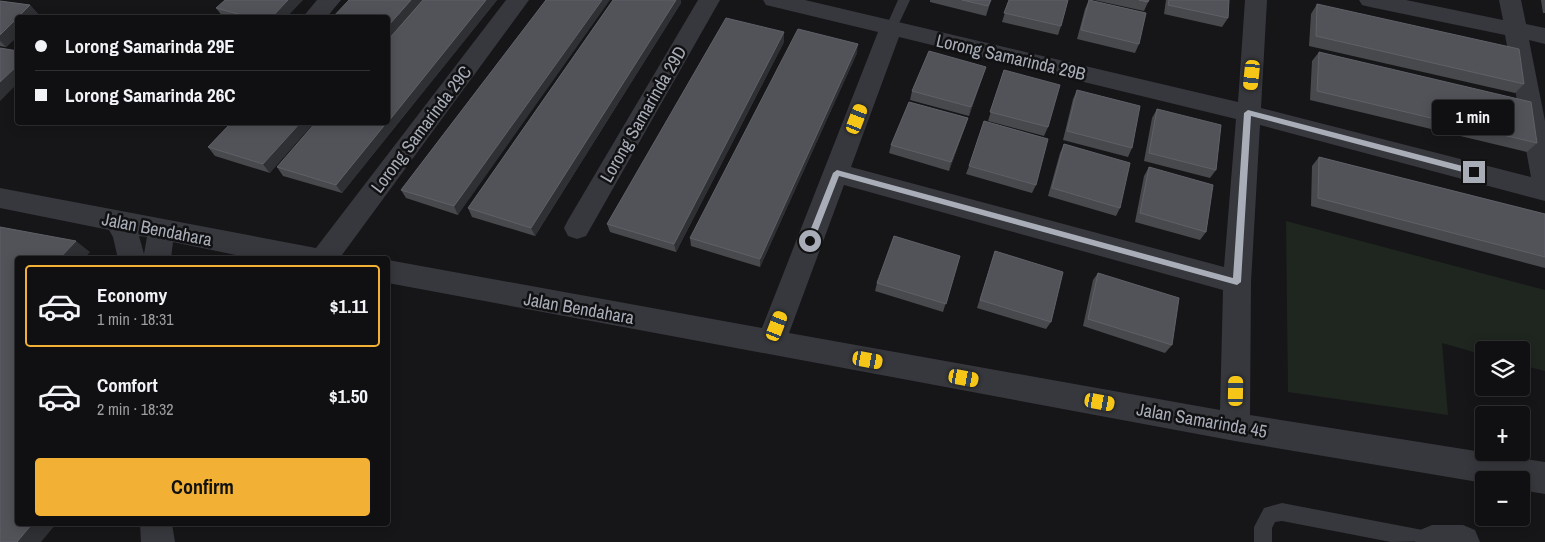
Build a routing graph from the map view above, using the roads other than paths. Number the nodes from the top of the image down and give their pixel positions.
1 (330, 0) edge
2 (518, 0) edge
3 (709, 0) edge
4 (774, 0) edge
5 (904, 0) edge
6 (1256, 0) edge
7 (1370, 0) edge
8 (1510, 0) edge
9 (804, 3) edge
10 (316, 15) edge
11 (891, 29) junction
12 (1516, 30) junction
13 (1545, 36) edge
14 (1248, 113) junction
15 (837, 173) junction
16 (1545, 186) edge
17 (1545, 190) edge
18 (0, 198) edge
19 (118, 222) junction
20 (577, 228) dead end
21 (161, 230) junction
22 (245, 246) junction
23 (131, 256) edge
24 (157, 256) edge
25 (216, 256) edge
26 (298, 256) edge
27 (326, 256) edge
28 (390, 272) edge
29 (1237, 282) junction
30 (771, 343) junction
31 (1235, 427) junction
32 (1545, 478) edge
33 (156, 526) edge
34 (158, 542) edge
35 (1263, 542) edge
36 (1443, 542) edge

1 - 10 street
2 - 27 street, Lorong Samarinda 29C
3 - 20 street, Lorong Samarinda 29D
4 - 9 street, Lorong Samarinda 29B
5 - 11 lane
6 - 14 street
7 - 12 street
8 - 12 street
9 - 11 street, Lorong Samarinda 29B
11 - 14 street, Lorong Samarinda 29B
11 - 15 street
12 - 13 street
12 - 16 street
14 - 17 street, Lorong Samarinda 29B
14 - 29 street
15 - 29 street
15 - 30 street
18 - 19 street, Jalan Bendahara
19 - 21 street, Jalan Bendahara
19 - 23 street
21 - 22 street, Jalan Bendahara
21 - 24 street
22 - 25 street
22 - 26 street, Jalan Bendahara
28 - 30 street, Jalan Bendahara
29 - 31 street
30 - 31 street, Jalan Samarinda 45
31 - 32 street, Jalan Samarinda 45
33 - 34 street
35 - 36 lane

